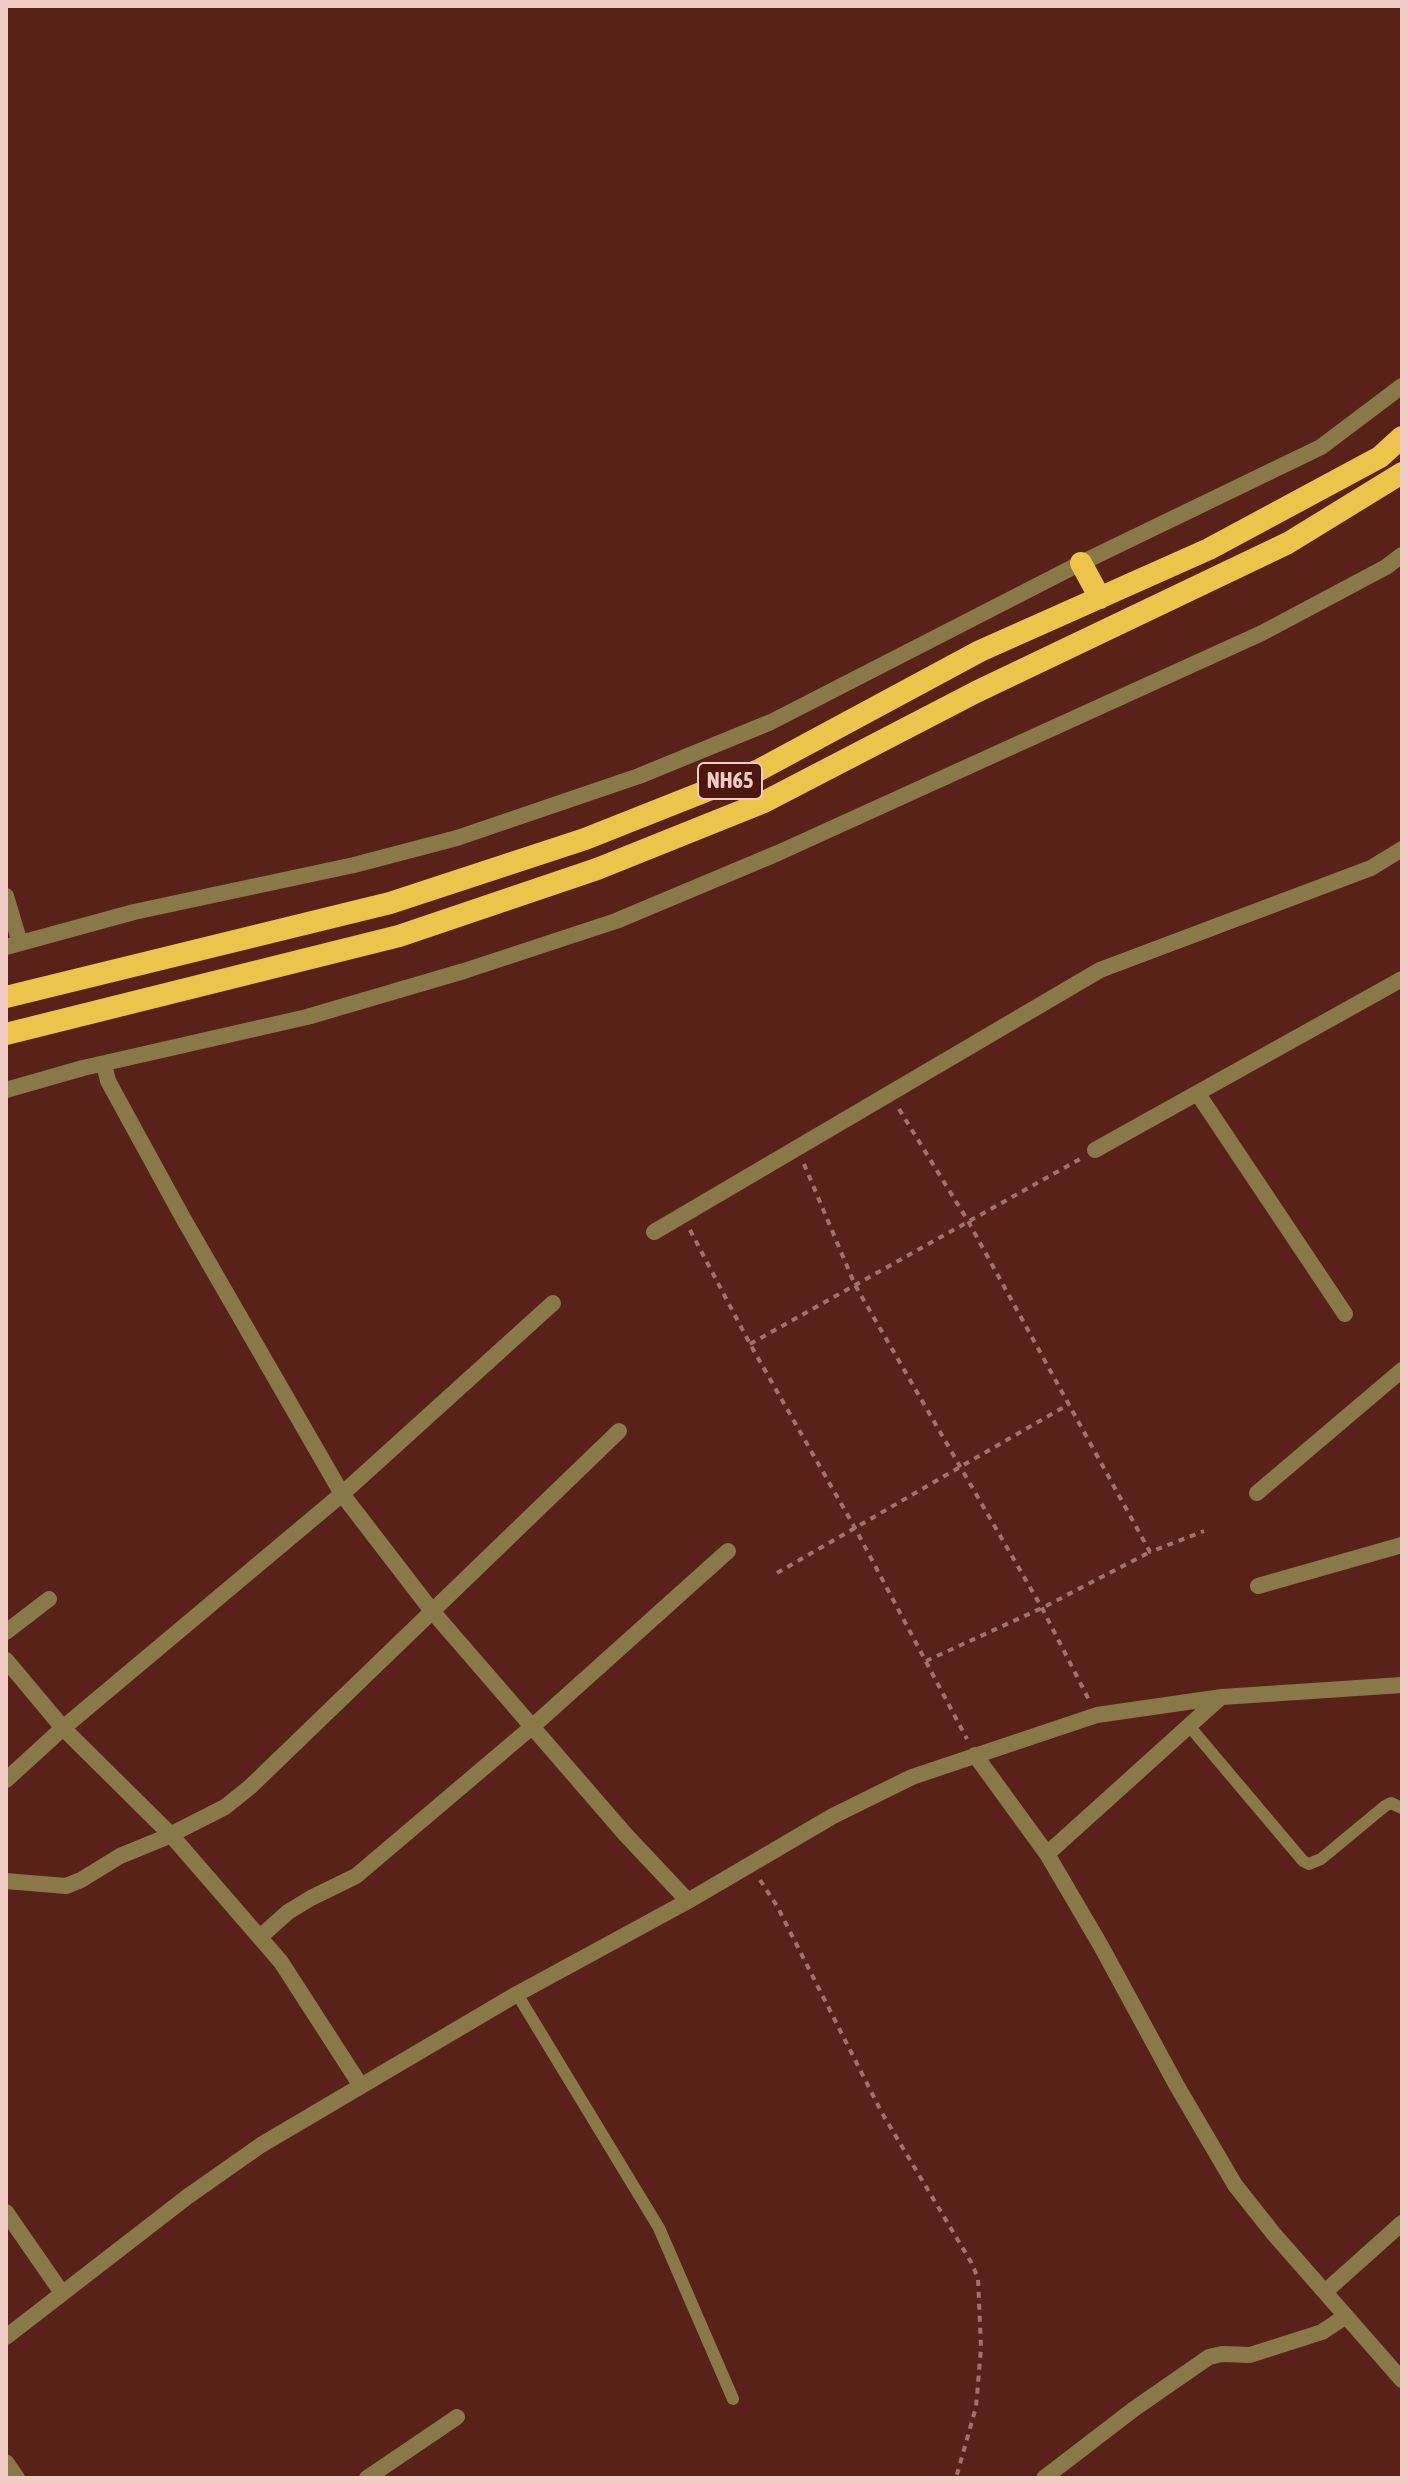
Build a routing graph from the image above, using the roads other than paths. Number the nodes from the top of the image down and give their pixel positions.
1 (1402, 386) edge
2 (1402, 437) edge
3 (1402, 473) edge
4 (1402, 555) edge
5 (1081, 563) junction
6 (1100, 598) junction
7 (1402, 849) edge
8 (6, 896) edge
9 (13, 945) edge
10 (1402, 979) edge
11 (6, 997) edge
12 (6, 1034) edge
13 (104, 1064) junction
14 (6, 1090) edge
15 (1198, 1094) junction
16 (1095, 1150) road end
17 (654, 1232) dead end
18 (553, 1303) dead end
19 (1345, 1314) dead end
20 (1402, 1370) edge
21 (619, 1431) dead end
22 (1257, 1493) dead end
23 (342, 1494) junction
24 (1402, 1545) edge
25 (728, 1551) dead end
26 (1258, 1586) dead end
27 (49, 1599) dead end
28 (432, 1611) junction
29 (6, 1632) edge
30 (6, 1660) edge
31 (1402, 1685) edge
32 (1222, 1697) junction
33 (533, 1726) junction
34 (1190, 1727) junction
35 (63, 1728) junction
36 (975, 1755) junction
37 (6, 1779) edge
38 (1402, 1808) edge
39 (171, 1835) junction
40 (1047, 1854) junction
41 (6, 1881) edge
42 (688, 1901) junction
43 (260, 1937) junction
44 (517, 1994) junction
45 (361, 2086) junction
46 (6, 2212) edge
47 (1402, 2223) edge
48 (1326, 2291) junction
49 (62, 2293) junction
50 (1346, 2316) junction
51 (6, 2337) edge
52 (1402, 2380) edge
53 (733, 2399) dead end
54 (457, 2417) dead end
55 (6, 2462) edge
56 (17, 2478) edge
57 (367, 2478) edge
58 (1044, 2478) edge

1 - 5 street
2 - 6 highway, NH65
3 - 12 highway, NH65
4 - 13 street
5 - 6 highway
5 - 9 street
6 - 11 highway, NH65
7 - 17 street
8 - 9 street
10 - 15 street
13 - 14 street
13 - 23 street
15 - 16 street
15 - 19 street
18 - 23 street
20 - 22 street
21 - 28 street
23 - 28 street
23 - 35 street
24 - 26 street
25 - 33 street
27 - 29 street
28 - 33 street
28 - 39 street
30 - 35 street
31 - 32 street
32 - 34 street
32 - 36 street
33 - 42 street
33 - 43 street
34 - 38 lane
34 - 40 street
35 - 37 street
35 - 39 street
36 - 40 street
36 - 42 street
39 - 41 street
39 - 43 street
40 - 48 street
42 - 44 street
43 - 45 street
44 - 45 street
44 - 53 lane
45 - 49 street
46 - 49 street
47 - 48 street
48 - 50 street
49 - 51 street
50 - 52 street
50 - 58 street
54 - 57 street
55 - 56 street

